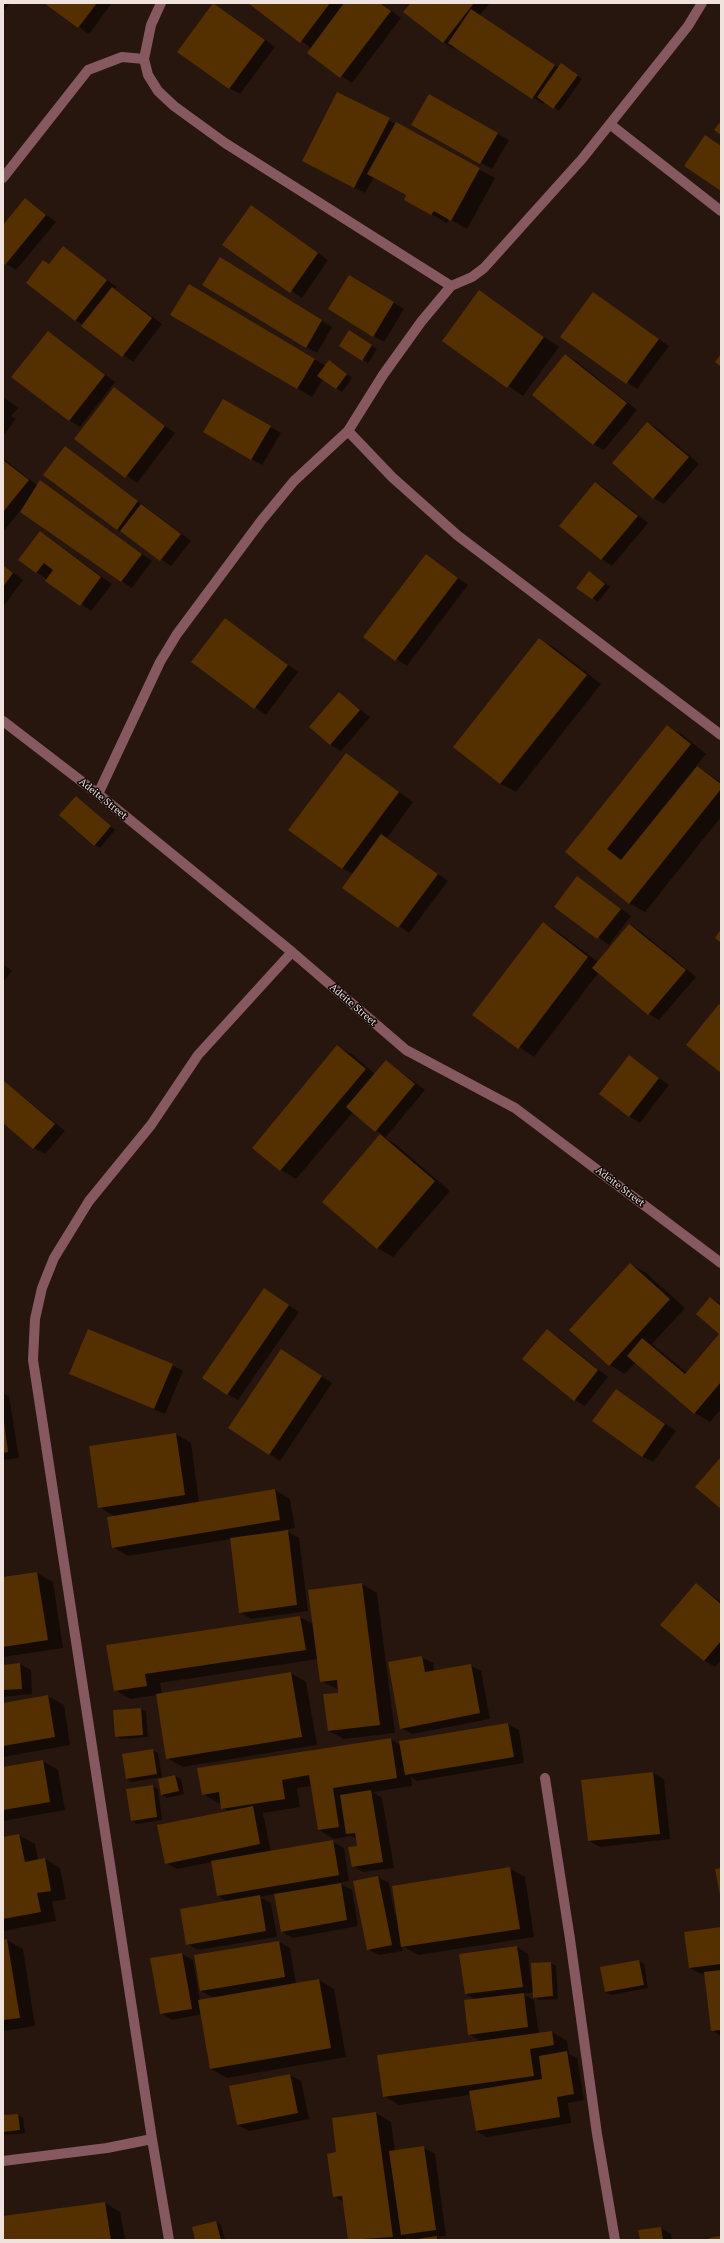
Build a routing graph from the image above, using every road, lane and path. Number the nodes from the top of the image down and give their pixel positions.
1 (161, 3) edge
2 (702, 3) edge
3 (144, 59) junction
4 (611, 125) junction
5 (3, 178) edge
6 (721, 211) edge
7 (451, 286) junction
8 (348, 431) junction
9 (3, 721) edge
10 (721, 735) edge
11 (98, 794) junction
12 (292, 952) junction
13 (721, 1263) edge
14 (545, 1778) dead end
15 (152, 2139) junction
16 (3, 2161) edge
17 (169, 2240) edge
18 (615, 2240) edge

1 - 3 street
2 - 4 street
3 - 5 street
3 - 7 street
4 - 6 street
4 - 7 street
7 - 8 street
8 - 10 street
8 - 11 street
9 - 11 street, Adeite Street
11 - 12 street, Adeite Street
12 - 13 street, Adeite Street
12 - 15 street
14 - 18 street
15 - 16 street
15 - 17 street

